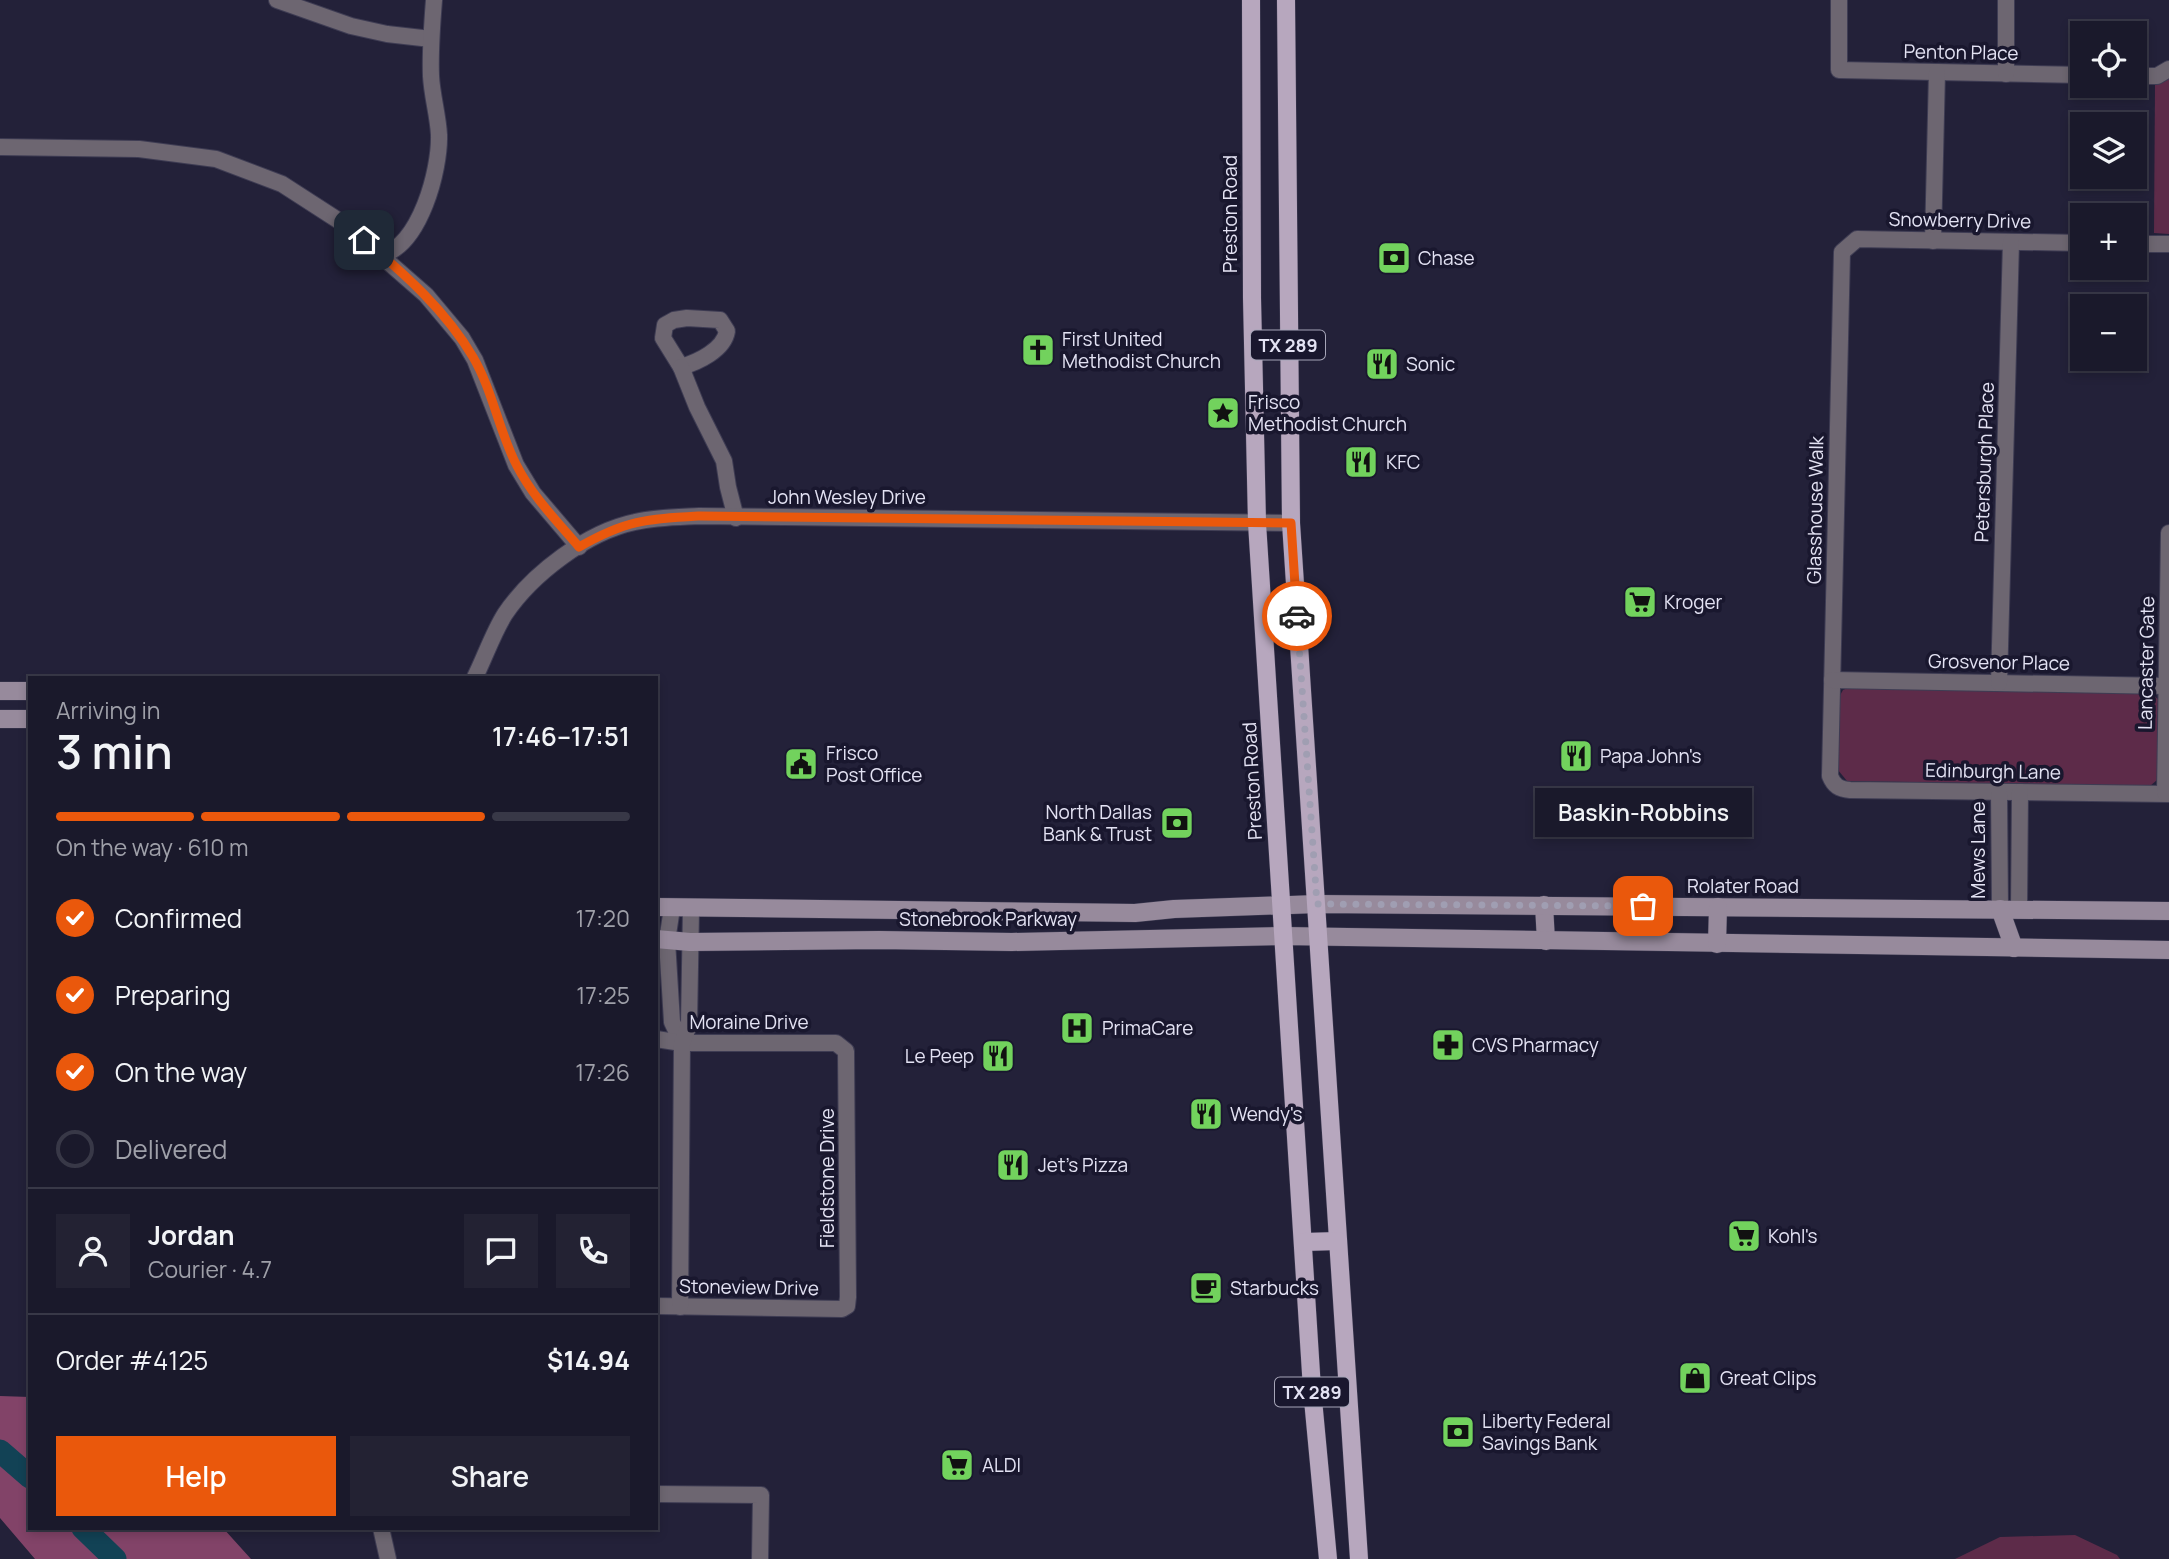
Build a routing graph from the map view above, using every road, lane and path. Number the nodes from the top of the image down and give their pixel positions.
1 (277, 0) edge
2 (434, 0) edge
3 (1251, 0) edge
4 (1286, 0) edge
5 (1839, 0) edge
6 (2006, 0) edge
7 (431, 39) junction
8 (2168, 70) edge
9 (1937, 72) junction
10 (2006, 74) junction
11 (2070, 75) edge
12 (2147, 76) edge
13 (0, 147) edge
14 (1933, 240) junction
15 (2011, 242) junction
16 (2070, 243) edge
17 (2147, 244) edge
18 (2169, 244) edge
19 (1842, 252) joint
20 (382, 255) junction
21 (681, 367) dead end
22 (736, 518) junction
23 (1257, 523) junction
24 (1291, 523) junction
25 (2169, 533) edge
26 (579, 547) junction
27 (475, 676) edge
28 (1832, 680) junction
29 (1999, 683) junction
30 (2166, 685) junction
31 (0, 691) edge
32 (28, 691) edge
33 (0, 719) edge
34 (28, 719) edge
35 (1829, 769) joint
36 (1999, 792) junction
37 (2020, 792) junction
38 (2167, 793) edge
39 (1317, 904) junction
40 (1280, 905) junction
41 (1544, 905) junction
42 (1718, 907) junction
43 (664, 908) edge
44 (691, 909) junction
45 (2000, 909) junction
46 (2019, 909) junction
47 (879, 911) junction
48 (2169, 911) edge
49 (1014, 912) junction
50 (1283, 936) junction
51 (1320, 937) junction
52 (661, 940) edge
53 (879, 940) junction
54 (1546, 941) junction
55 (690, 942) junction
56 (1012, 942) junction
57 (1717, 944) junction
58 (2014, 948) junction
59 (2169, 950) edge
60 (658, 1039) edge
61 (682, 1043) junction
62 (842, 1046) joint
63 (1338, 1241) junction
64 (1304, 1242) junction
65 (658, 1306) edge
66 (680, 1307) junction
67 (842, 1309) joint
68 (658, 1494) edge
69 (381, 1530) edge
70 (388, 1559) edge
71 (760, 1559) edge
72 (1328, 1559) edge
73 (1359, 1559) edge

1 - 7 street
2 - 7 street
3 - 23 main road, Preston Road / TX 289
4 - 24 main road, TX 289
5 - 9 street, Penton Place
6 - 10 street
7 - 20 street
8 - 12 street
9 - 10 street, Penton Place
9 - 14 street
10 - 11 street, Penton Place
13 - 20 street
14 - 15 street, Snowberry Drive
14 - 19 street, Snowberry Drive
15 - 16 street, Snowberry Drive
15 - 29 street, Petersburgh Place
17 - 18 street
19 - 28 street, Glasshouse Walk
20 - 26 street
21 - 22 street
22 - 23 street, John Wesley Drive
22 - 26 street, John Wesley Drive
23 - 24 street, John Wesley Drive
23 - 40 main road, Preston Road / TX 289
24 - 39 main road, TX 289
25 - 30 street, Lancaster Gate
26 - 27 street, John Wesley Drive
28 - 29 street, Grosvenor Place
28 - 35 street, Glasshouse Walk
29 - 30 street, Grosvenor Place
30 - 38 street, Lancaster Gate
31 - 32 main road
33 - 34 main road
35 - 36 street, Edinburgh Lane
36 - 37 street, Edinburgh Lane
36 - 45 street, Mews Lane
37 - 38 street, Edinburgh Lane
37 - 46 street
39 - 40 main road, Stonebrook Parkway
39 - 41 main road, Rolater Road
39 - 51 main road, TX 289
40 - 49 main road, Stonebrook Parkway
40 - 50 main road, Preston Road / TX 289
41 - 42 main road, Rolater Road
41 - 54 main road
42 - 45 main road, Rolater Road
42 - 57 main road
43 - 44 main road, Stonebrook Parkway
43 - 52 street
44 - 47 main road, Stonebrook Parkway
44 - 55 street
45 - 46 main road, Rolater Road
45 - 58 main road
46 - 48 main road, Rolater Road
46 - 58 main road
47 - 49 main road, Stonebrook Parkway
47 - 53 main road
49 - 56 main road
50 - 51 main road, Stonebrook Parkway
50 - 56 main road, Stonebrook Parkway
50 - 64 main road, Preston Road / TX 289
51 - 54 main road
51 - 63 main road, TX 289
52 - 55 main road, Stonebrook Parkway
52 - 61 street
53 - 55 main road, Stonebrook Parkway
53 - 56 main road, Stonebrook Parkway
54 - 57 main road
55 - 61 street
57 - 58 main road
58 - 59 main road
60 - 61 street, Moraine Drive
61 - 62 street, Moraine Drive
61 - 66 street
62 - 67 street, Fieldstone Drive
63 - 64 main road
63 - 73 main road, TX 289
64 - 72 main road, Preston Road / TX 289
65 - 66 street, Stoneview Drive
66 - 67 street, Stoneview Drive
68 - 71 street
69 - 70 street

